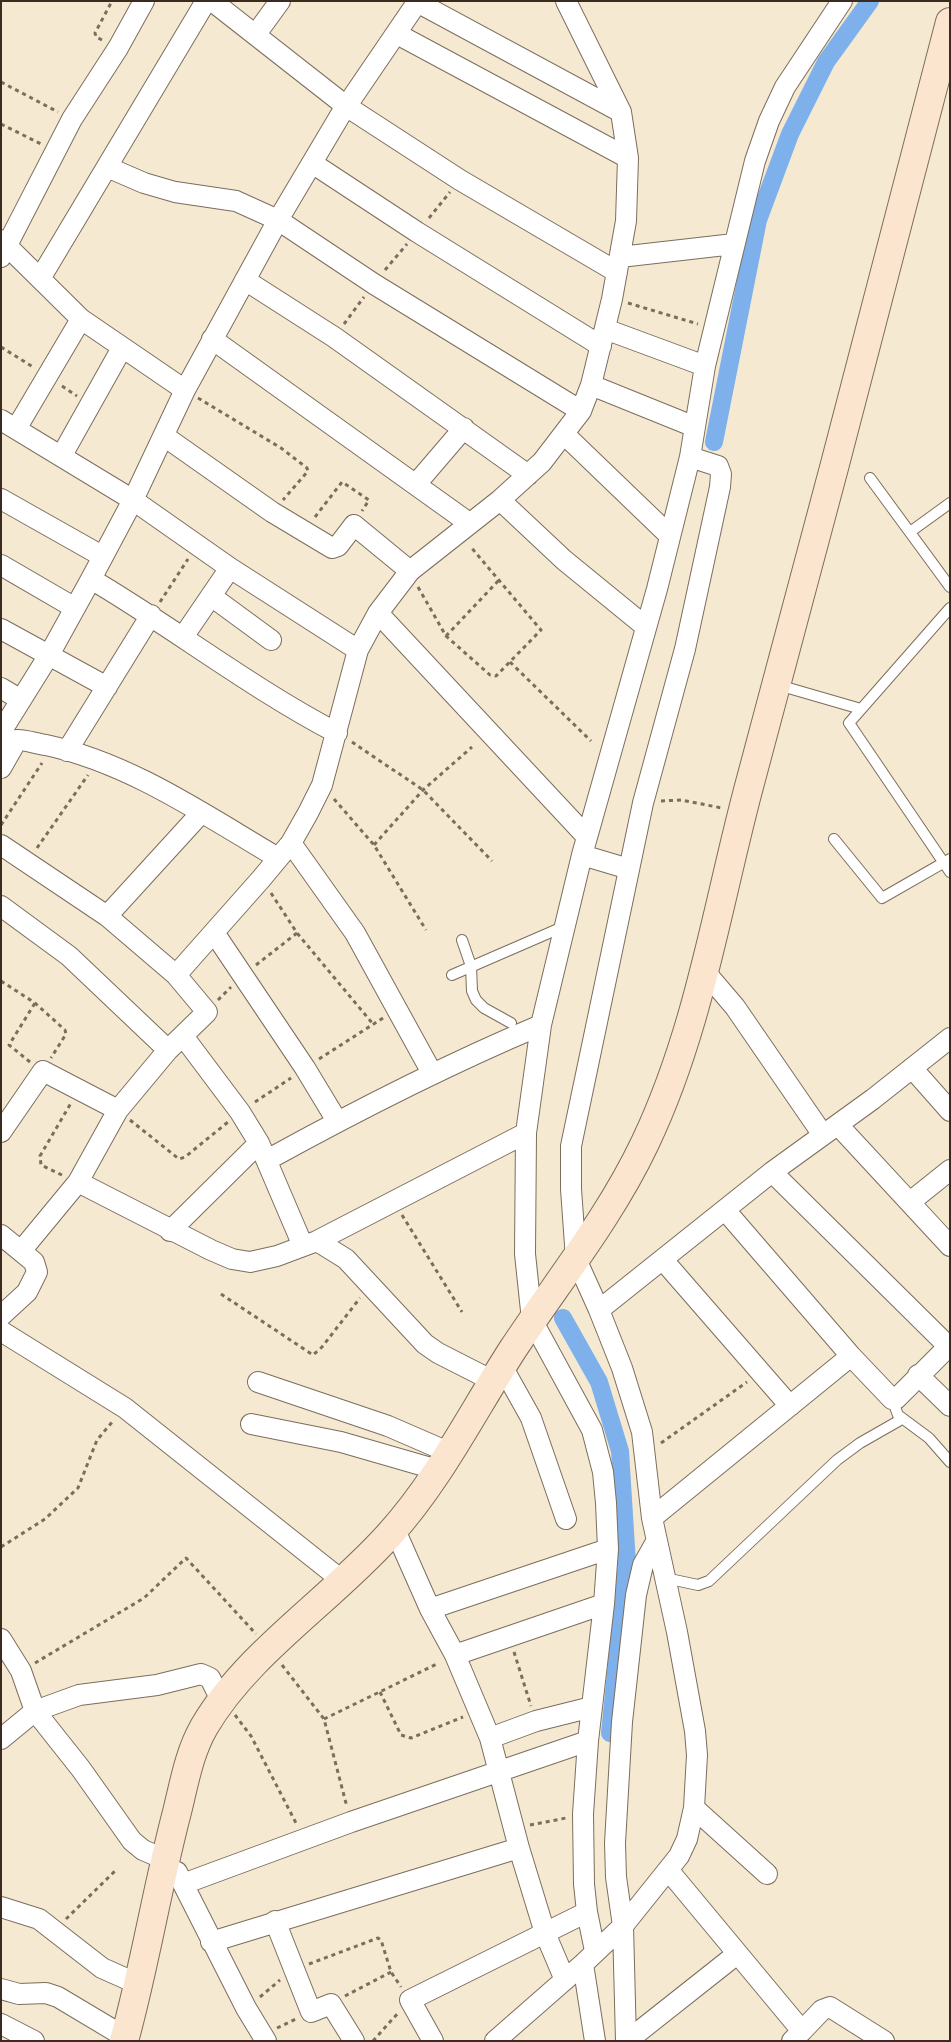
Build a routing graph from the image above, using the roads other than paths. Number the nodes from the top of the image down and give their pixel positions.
1 (144, 1) edge
2 (206, 1) edge
3 (212, 1) edge
4 (280, 1) edge
5 (566, 1) edge
6 (842, 1) edge
7 (417, 2) edge
8 (950, 22) edge
9 (256, 34) junction
10 (396, 34) junction
11 (346, 106) junction
12 (621, 112) junction
13 (628, 158) junction
14 (312, 163) junction
15 (107, 167) junction
16 (278, 220) junction
17 (734, 244) junction
18 (3, 248) edge
19 (618, 264) junction
20 (41, 277) junction
21 (245, 280) junction
22 (81, 318) junction
23 (603, 338) junction
24 (212, 339) junction
25 (122, 348) junction
26 (705, 366) junction
27 (591, 385) junction
28 (185, 390) junction
29 (581, 411) junction
30 (9, 424) edge
31 (695, 427) junction
32 (464, 428) junction
33 (564, 434) junction
34 (164, 436) junction
35 (62, 456) junction
36 (690, 457) junction
37 (528, 475) junction
38 (870, 478) dead end
39 (416, 484) junction
40 (1, 499) edge
41 (133, 500) junction
42 (500, 500) junction
43 (950, 503) edge
44 (463, 527) junction
45 (910, 532) junction
46 (670, 536) junction
47 (102, 556) junction
48 (1, 565) edge
49 (230, 568) junction
50 (410, 571) junction
51 (91, 579) junction
52 (950, 586) edge
53 (211, 596) junction
54 (75, 608) junction
55 (950, 608) edge
56 (378, 613) junction
57 (151, 615) junction
58 (646, 627) junction
59 (1, 629) edge
60 (183, 637) junction
61 (271, 640) dead end
62 (358, 650) junction
63 (49, 655) junction
64 (776, 685) junction
65 (107, 687) junction
66 (1, 688) edge
67 (21, 700) junction
68 (861, 709) junction
69 (337, 733) junction
70 (6, 739) edge
71 (59, 749) junction
72 (1, 768) edge
73 (201, 813) junction
74 (834, 839) dead end
75 (1, 846) edge
76 (585, 846) junction
77 (284, 850) junction
78 (948, 864) edge
79 (629, 868) junction
80 (1, 906) edge
81 (107, 916) junction
82 (566, 925) junction
83 (215, 934) junction
84 (462, 940) dead end
85 (471, 966) junction
86 (706, 973) junction
87 (176, 975) junction
88 (452, 975) dead end
89 (511, 1023) dead end
90 (540, 1025) junction
91 (182, 1036) junction
92 (950, 1038) edge
93 (168, 1050) junction
94 (912, 1068) junction
95 (432, 1073) junction
96 (118, 1110) junction
97 (950, 1111) edge
98 (337, 1121) junction
99 (831, 1130) junction
100 (1, 1132) edge
101 (526, 1133) junction
102 (263, 1152) junction
103 (950, 1170) edge
104 (772, 1172) junction
105 (78, 1182) junction
106 (910, 1202) junction
107 (725, 1210) junction
108 (170, 1230) junction
109 (1, 1236) edge
110 (310, 1243) junction
111 (950, 1246) edge
112 (21, 1252) junction
113 (576, 1259) junction
114 (663, 1260) junction
115 (600, 1310) junction
116 (1, 1316) edge
117 (532, 1320) junction
118 (1, 1331) edge
119 (949, 1347) edge
120 (851, 1356) junction
121 (498, 1373) junction
122 (918, 1375) junction
123 (258, 1382) dead end
124 (892, 1399) junction
125 (790, 1406) junction
126 (950, 1406) edge
127 (902, 1419) junction
128 (251, 1424) dead end
129 (443, 1461) junction
130 (950, 1462) edge
131 (652, 1518) junction
132 (566, 1519) dead end
133 (395, 1530) junction
134 (656, 1542) junction
135 (608, 1549) junction
136 (664, 1578) junction
137 (344, 1582) junction
138 (604, 1604) junction
139 (430, 1609) junction
140 (1, 1639) edge
141 (455, 1655) junction
142 (221, 1700) junction
143 (592, 1707) junction
144 (35, 1711) junction
145 (490, 1738) junction
146 (1, 1739) edge
147 (588, 1747) junction
148 (620, 1754) junction
149 (500, 1772) junction
150 (694, 1808) junction
151 (518, 1848) junction
152 (165, 1855) junction
153 (669, 1871) junction
154 (767, 1874) dead end
155 (182, 1884) junction
156 (1, 1907) edge
157 (587, 1912) junction
158 (275, 1921) junction
159 (623, 1926) junction
160 (545, 1933) junction
161 (211, 1942) junction
162 (737, 1954) junction
163 (589, 1958) junction
164 (565, 1980) junction
165 (138, 1984) junction
166 (10, 1992) edge
167 (5, 2025) edge
168 (130, 2036) edge
169 (797, 2036) edge
170 (264, 2038) edge
171 (34, 2041) edge
172 (354, 2041) edge
173 (433, 2041) edge
174 (495, 2041) edge
175 (595, 2041) edge
176 (627, 2041) edge
177 (884, 2041) edge

1 - 18 street
2 - 15 street
3 - 9 street
4 - 9 street
5 - 12 street
6 - 17 street
7 - 10 street
7 - 12 street
8 - 64 main road
9 - 11 street
10 - 11 street
10 - 13 street
11 - 14 street
11 - 19 street
12 - 13 street
13 - 19 street
14 - 16 street
14 - 23 street
15 - 16 street
15 - 20 street
16 - 21 street
16 - 29 street
17 - 19 street
17 - 26 street
18 - 20 street
19 - 23 street
20 - 22 street
21 - 24 street
21 - 32 street
22 - 25 street
22 - 30 street
23 - 26 street
23 - 27 street
24 - 28 street
24 - 39 street
25 - 28 street
25 - 35 street
26 - 31 street
27 - 29 street
27 - 31 street
28 - 34 street
29 - 33 street
30 - 35 street
31 - 36 street
32 - 37 street
32 - 39 street
33 - 37 street
33 - 46 street
34 - 41 street
34 - 50 street
35 - 41 street
36 - 46 street
36 - 79 street
37 - 42 street
38 - 45 lane
39 - 44 street
40 - 47 street
41 - 47 street
41 - 49 street
42 - 44 street
42 - 58 street
43 - 45 lane
44 - 50 street
45 - 52 lane
46 - 58 street
47 - 51 street
48 - 54 street
49 - 53 street
49 - 62 street
50 - 56 street
51 - 54 street
51 - 57 street
53 - 60 street
53 - 61 street
54 - 63 street
55 - 68 lane
56 - 62 street
56 - 76 street
57 - 60 street
57 - 65 street
58 - 76 street
59 - 63 street
60 - 69 street
62 - 69 street
63 - 65 street
63 - 67 street
64 - 68 lane
64 - 86 main road
65 - 71 street
66 - 67 street
67 - 70 street
68 - 78 lane
69 - 77 street
70 - 71 street
70 - 72 street
71 - 73 street
73 - 77 street
73 - 81 street
74 - 78 lane
75 - 81 street
76 - 79 street
76 - 82 street
77 - 83 street
77 - 95 street
79 - 113 street
80 - 93 street
81 - 87 street
82 - 85 lane
82 - 90 street
83 - 87 street
83 - 98 street
84 - 85 lane
85 - 88 lane
85 - 89 lane
86 - 99 street
86 - 113 main road
87 - 91 street
90 - 95 street
90 - 101 street
91 - 93 street
91 - 102 street
92 - 94 street
93 - 96 street
94 - 97 street
94 - 99 street
95 - 98 street
96 - 100 street
96 - 105 street
98 - 102 street
99 - 104 street
99 - 106 street
101 - 110 street
101 - 117 street
102 - 108 street
102 - 110 street
103 - 106 street
104 - 107 street
104 - 119 street
105 - 108 street
105 - 112 street
106 - 111 street
107 - 114 street
107 - 120 street
108 - 110 street
109 - 112 street
110 - 121 street
112 - 116 street
113 - 115 street
113 - 117 main road
114 - 115 street
114 - 125 street
115 - 131 street
117 - 121 main road
117 - 135 street
118 - 137 street
119 - 122 street
120 - 124 street
120 - 125 street
121 - 129 main road
121 - 132 street
122 - 124 street
122 - 126 street
123 - 129 street
124 - 127 lane
125 - 131 street
127 - 130 lane
127 - 136 lane
128 - 129 street
129 - 133 main road
131 - 134 street
133 - 137 main road
133 - 139 street
134 - 136 street
134 - 148 street
135 - 138 street
135 - 139 street
136 - 150 street
137 - 142 main road
138 - 141 street
138 - 143 street
139 - 141 street
140 - 144 street
141 - 145 street
142 - 144 street
142 - 152 main road
143 - 145 street
143 - 147 street
144 - 146 street
144 - 152 street
145 - 149 street
147 - 148 street
147 - 149 street
147 - 157 street
148 - 159 street
149 - 151 street
149 - 155 street
150 - 153 street
150 - 154 street
151 - 158 street
151 - 160 street
152 - 155 street
152 - 165 main road
153 - 159 street
153 - 162 street
155 - 161 street
156 - 165 street
157 - 160 street
157 - 163 street
158 - 161 street
158 - 172 street
159 - 163 street
159 - 176 street
160 - 164 street
160 - 173 street
161 - 170 street
162 - 169 street
162 - 176 street
163 - 164 street
163 - 175 street
164 - 174 street
165 - 168 main road
166 - 167 street
166 - 168 street
167 - 171 street
169 - 177 street

